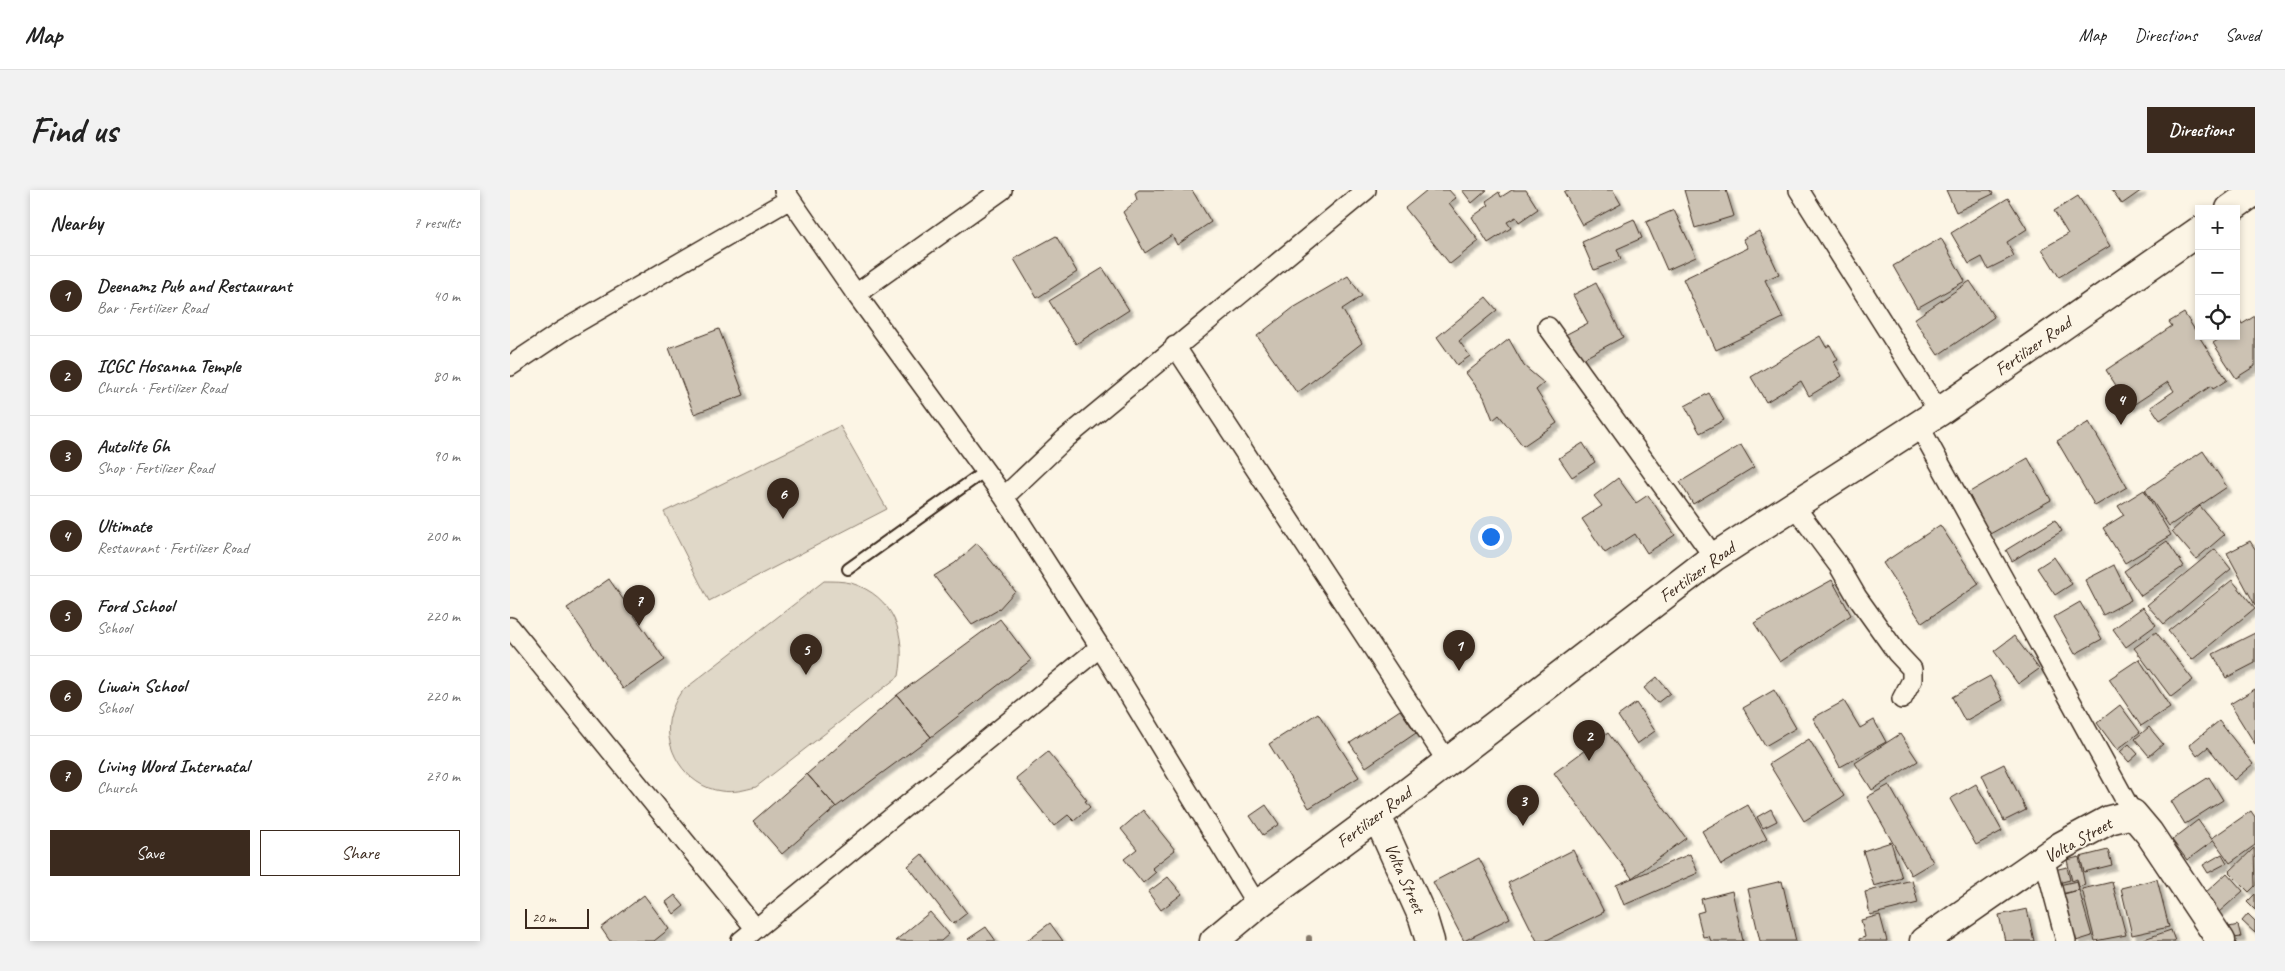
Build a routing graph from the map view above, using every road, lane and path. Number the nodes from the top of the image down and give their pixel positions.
1 (1002, 190) edge
2 (1366, 190) edge
3 (1799, 190) edge
4 (2255, 191) edge
5 (787, 194) edge
6 (2236, 205) edge
7 (2195, 234) edge
8 (856, 294) junction
9 (1548, 327) dead end
10 (1175, 346) junction
11 (510, 366) edge
12 (1929, 418) junction
13 (985, 471) junction
14 (1004, 497) junction
15 (1795, 507) junction
16 (1714, 557) junction
17 (848, 569) dead end
18 (510, 627) edge
19 (1100, 647) junction
20 (1902, 699) dead end
21 (1446, 762) junction
22 (2132, 814) junction
23 (1377, 816) junction
24 (2044, 858) junction
25 (1257, 905) junction
26 (756, 929) junction
27 (741, 941) edge
28 (1214, 941) edge
29 (1430, 941) edge
30 (1924, 941) edge
31 (2066, 941) edge
32 (2221, 941) edge

1 - 8 street
2 - 10 street
3 - 12 street
4 - 6 street
5 - 8 street
5 - 11 street
7 - 12 street, Fertilizer Road
8 - 13 street
9 - 16 street
10 - 14 street
10 - 21 street
12 - 15 street, Fertilizer Road
12 - 22 street
13 - 14 street
13 - 17 lane
14 - 19 street
15 - 16 street, Fertilizer Road
15 - 20 street
16 - 21 street, Fertilizer Road
18 - 26 street
19 - 25 street
19 - 26 street
21 - 23 street, Fertilizer Road
22 - 24 street, Volta Street
22 - 32 street, Volta Street
23 - 25 street, Fertilizer Road
23 - 29 street, Volta Street
24 - 30 street, Volta Street
24 - 31 street
25 - 28 street, Fertilizer Road
26 - 27 street

